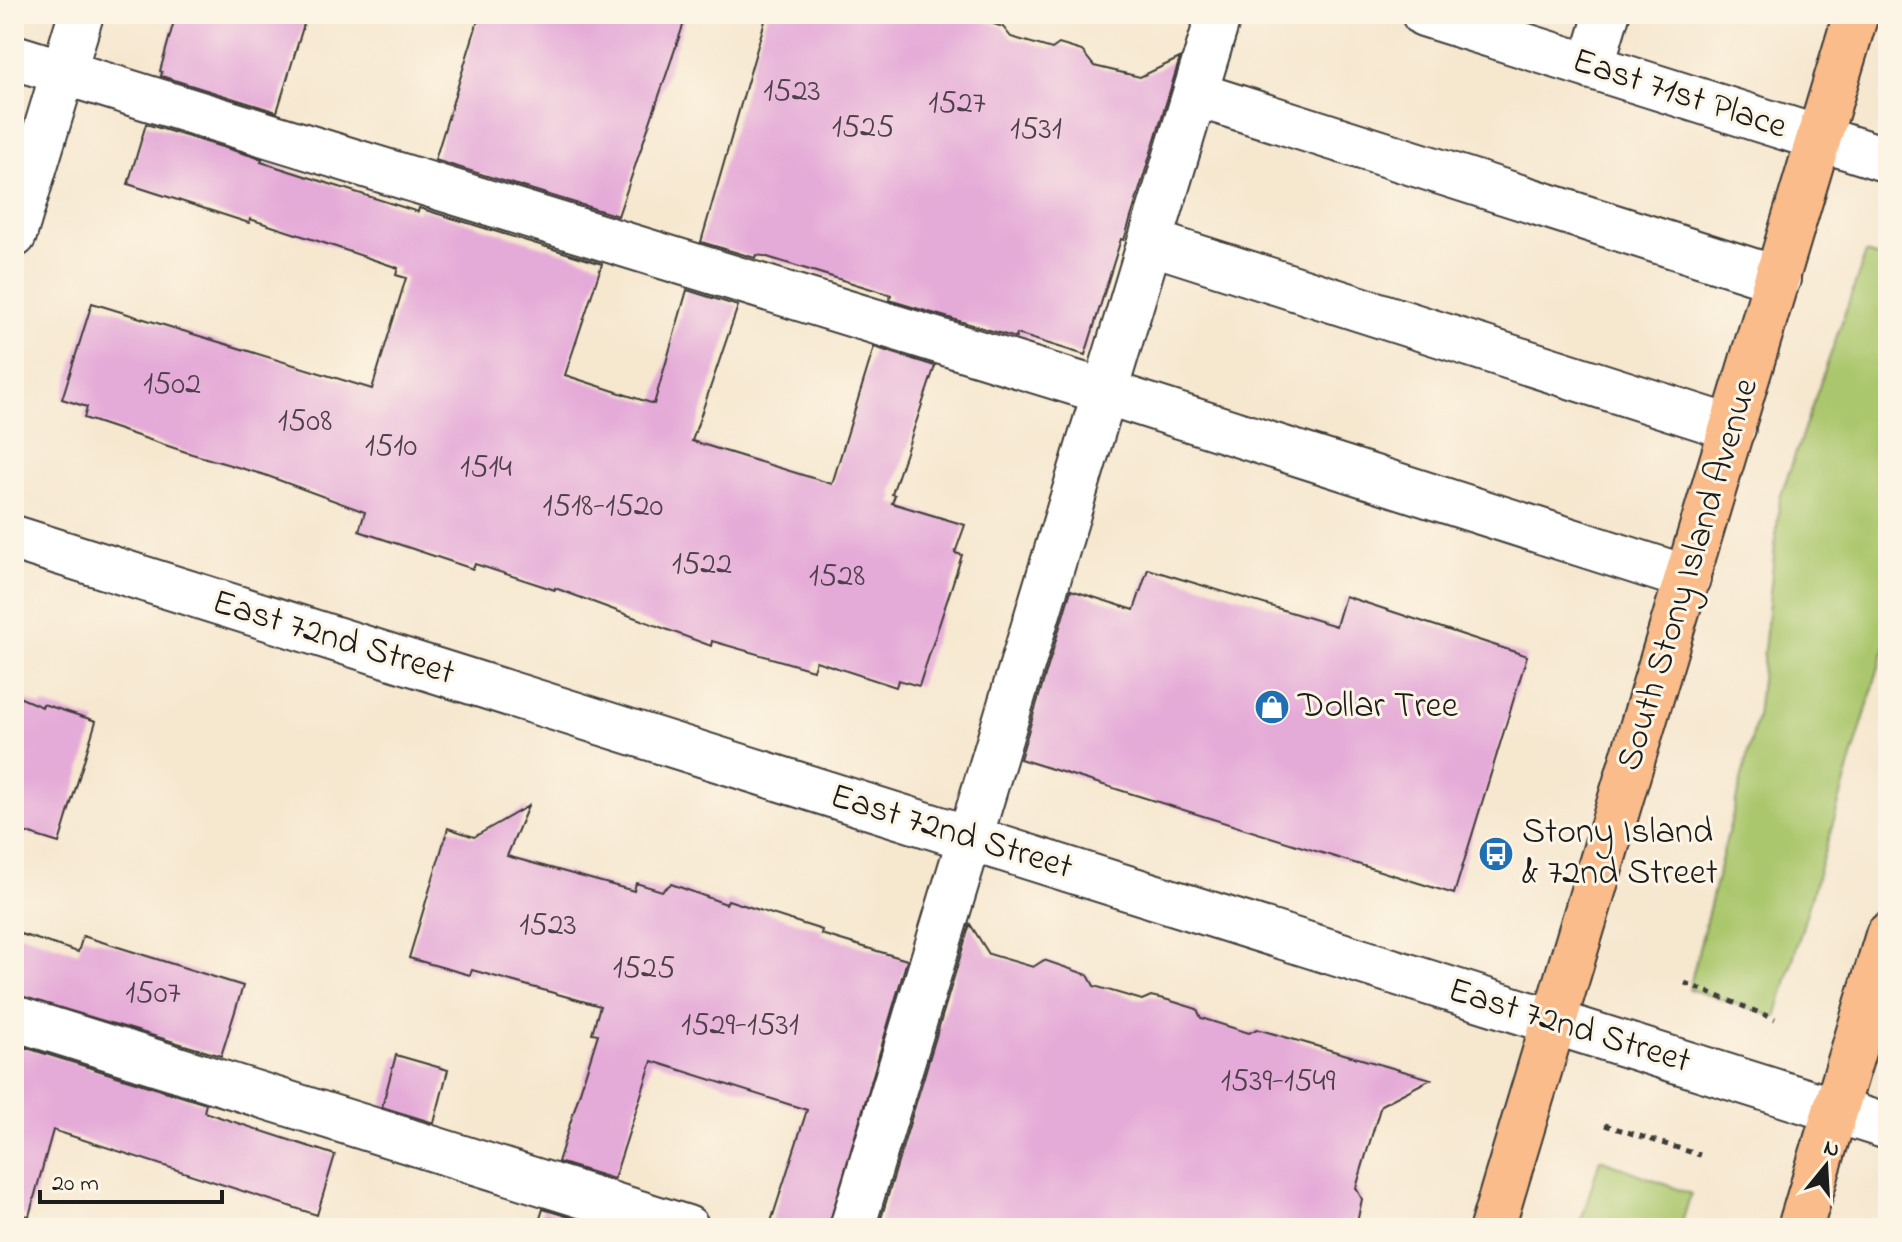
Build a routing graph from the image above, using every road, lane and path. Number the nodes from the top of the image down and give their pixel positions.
1 (81, 14) edge
2 (1219, 14) edge
3 (1424, 14) edge
4 (1607, 14) edge
5 (1856, 14) edge
6 (14, 57) edge
7 (1591, 67) junction
8 (63, 73) junction
9 (1195, 94) junction
10 (1819, 139) junction
11 (1888, 160) edge
12 (14, 235) edge
13 (1150, 242) junction
14 (1778, 279) junction
15 (1105, 392) junction
16 (1733, 428) junction
17 (14, 538) edge
18 (1688, 578) junction
19 (970, 839) junction
20 (1888, 935) edge
21 (1685, 983) dead end
22 (14, 1018) edge
23 (1775, 1019) dead end
24 (1554, 1023) junction
25 (1835, 1110) junction
26 (1605, 1125) dead end
27 (1888, 1127) edge
28 (1700, 1155) dead end
29 (687, 1228) edge
30 (852, 1228) edge
31 (1492, 1228) edge
32 (1800, 1228) edge

1 - 8 street
2 - 9 street
3 - 7 street, East 71st Place
4 - 7 street
5 - 10 highway, South Stony Island Avenue
6 - 8 street
7 - 10 street, East 71st Place
8 - 12 street
8 - 15 street
9 - 13 street
9 - 14 street
10 - 11 street, East 71st Place
10 - 14 highway, South Stony Island Avenue
13 - 15 street
13 - 16 street
14 - 16 highway, South Stony Island Avenue
15 - 18 street
15 - 19 street
16 - 18 highway, South Stony Island Avenue
17 - 19 street, East 72nd Street
18 - 24 highway, South Stony Island Avenue
19 - 24 street, East 72nd Street
19 - 30 street
20 - 25 highway
21 - 23 path
22 - 29 street
24 - 25 street, East 72nd Street
24 - 31 highway, South Stony Island Avenue
25 - 27 street, East 72nd Street
25 - 32 highway
26 - 28 path

